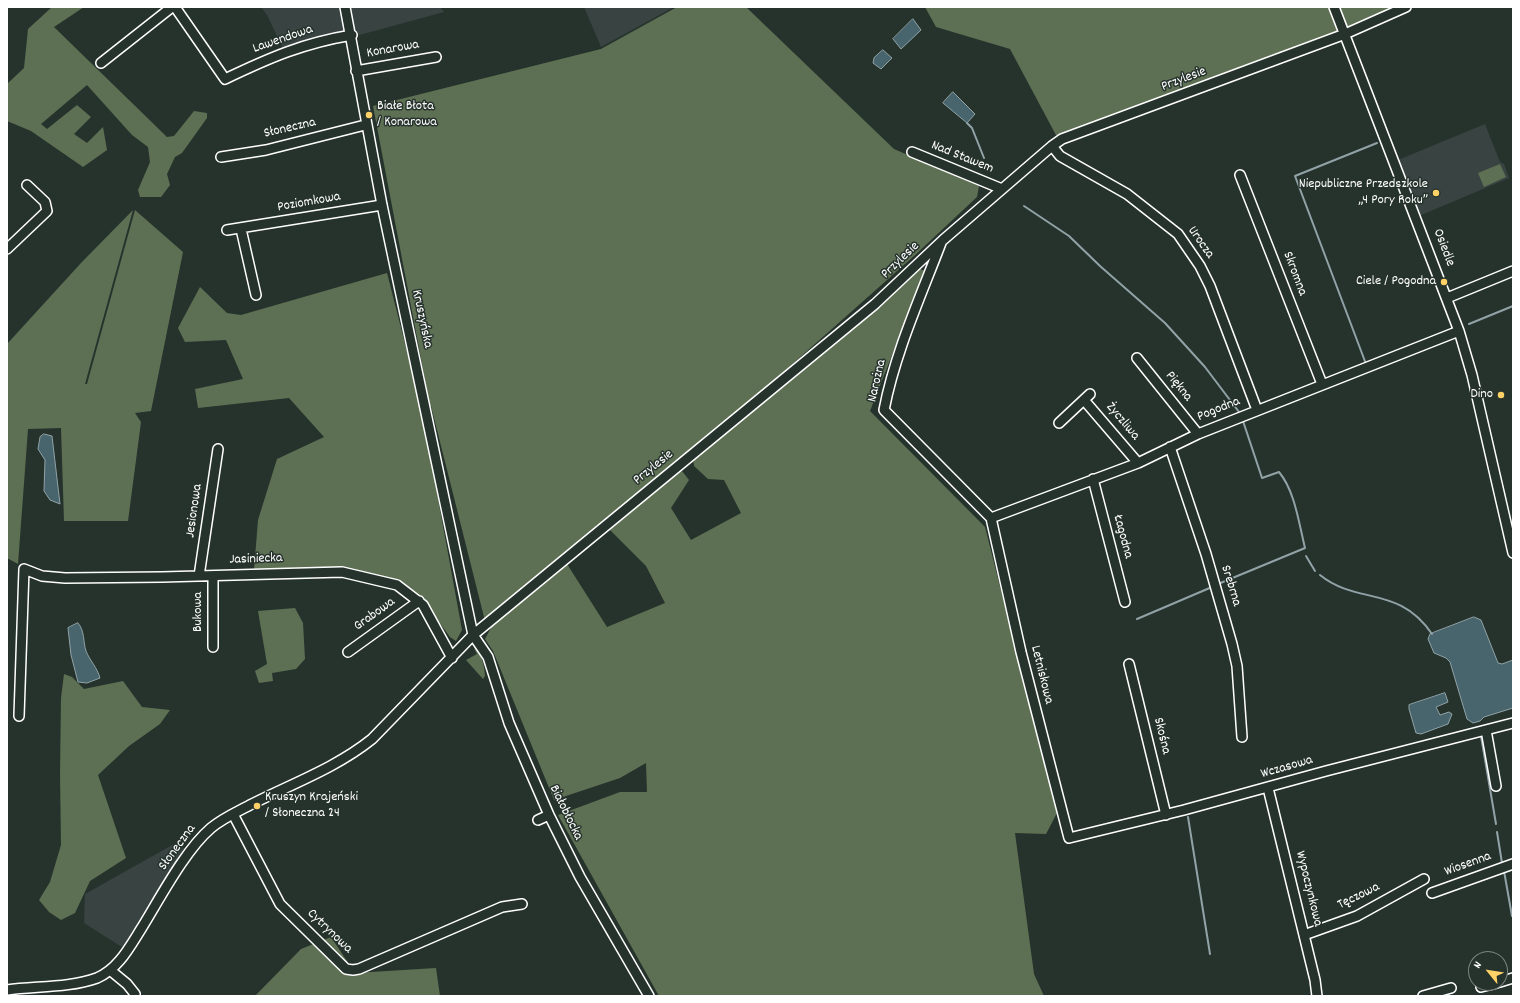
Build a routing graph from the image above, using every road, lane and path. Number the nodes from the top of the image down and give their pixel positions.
1 (172, 7) edge
2 (175, 7) edge
3 (345, 7) edge
4 (1334, 7) edge
5 (1406, 7) edge
6 (1345, 34) junction
7 (352, 35) junction
8 (436, 57) dead end
9 (100, 63) dead end
10 (356, 71) junction
11 (365, 125) junction
12 (1052, 146) junction
13 (912, 152) dead end
14 (221, 157) dead end
15 (1240, 175) dead end
16 (27, 184) dead end
17 (1002, 189) junction
18 (382, 205) junction
19 (241, 229) junction
20 (227, 230) dead end
21 (943, 240) junction
22 (7, 249) edge
23 (1513, 271) edge
24 (256, 295) dead end
25 (1447, 298) junction
26 (1459, 331) junction
27 (1137, 358) dead end
28 (1322, 384) junction
29 (1257, 410) junction
30 (1059, 423) dead end
31 (1198, 434) junction
32 (1170, 447) junction
33 (218, 449) dead end
34 (1138, 463) junction
35 (1093, 479) junction
36 (991, 518) junction
37 (1513, 553) edge
38 (199, 576) junction
39 (213, 576) junction
40 (419, 600) junction
41 (1125, 602) dead end
42 (473, 636) junction
43 (213, 647) dead end
44 (348, 652) dead end
45 (452, 658) junction
46 (1129, 664) dead end
47 (19, 716) dead end
48 (1513, 723) edge
49 (1486, 730) junction
50 (1242, 737) dead end
51 (1496, 786) dead end
52 (1268, 788) junction
53 (233, 814) junction
54 (549, 814) junction
55 (1166, 815) junction
56 (538, 820) dead end
57 (1069, 838) joint
58 (1513, 864) edge
59 (1424, 879) dead end
60 (1432, 893) dead end
61 (522, 904) dead end
62 (1304, 935) junction
63 (110, 970) junction
64 (1451, 988) dead end
65 (7, 990) edge
66 (134, 996) edge
67 (649, 996) edge
68 (1317, 996) edge
69 (1424, 996) edge

1 - 9 street
2 - 7 street, Lawendowa
3 - 7 street, Kruszyńska
4 - 6 street, Osiedle
5 - 6 street, Przylesie
6 - 12 street, Przylesie
6 - 25 street, Osiedle
7 - 10 street, Kruszyńska
8 - 10 street, Konarowa
10 - 11 street, Kruszyńska
11 - 14 street, Słoneczna
11 - 18 street, Kruszyńska
12 - 17 street, Przylesie
12 - 29 street, Urocza
13 - 17 street, Nad Stawem
15 - 28 street, Skromna
16 - 22 street
17 - 21 street, Przylesie
18 - 19 street, Poziomkowa
18 - 42 street, Kruszyńska
19 - 20 street, Poziomkowa
19 - 24 street
21 - 36 street, Narożna
21 - 42 street, Przylesie
23 - 25 street
25 - 26 street, Osiedle
26 - 28 street, Pogodna
26 - 37 street, Osiedle
27 - 31 street, Piękna
28 - 29 street, Pogodna
29 - 31 street, Pogodna
30 - 34 street, Życzliwa
31 - 32 street, Pogodna
32 - 34 street, Pogodna
32 - 50 street, Srebrna
33 - 38 street, Jesionowa
34 - 35 street, Pogodna
35 - 36 street, Pogodna
35 - 41 street, Łagodna
36 - 57 street, Letniskowa
38 - 39 street, Jasiniecka
38 - 47 street, Jasiniecka
39 - 40 street, Jasiniecka
39 - 43 street, Bukowa
40 - 44 street, Grabowa
40 - 45 street, Jasiniecka
42 - 45 street, Słoneczna
42 - 54 street, Białobłocka
45 - 53 street, Słoneczna
46 - 55 street, Skośna
48 - 49 street, Wczasowa
49 - 51 street
49 - 52 street, Wczasowa
52 - 55 street, Wczasowa
52 - 62 street, Wypoczynkowa
53 - 61 street, Cytrynowa
53 - 63 street, Słoneczna
54 - 56 street
54 - 67 street, Białobłocka
55 - 57 street, Wczasowa
58 - 60 street, Wiosenna
59 - 62 street, Tęczowa
62 - 68 street, Wypoczynkowa
63 - 65 street, Słoneczna
63 - 66 street
64 - 69 street

